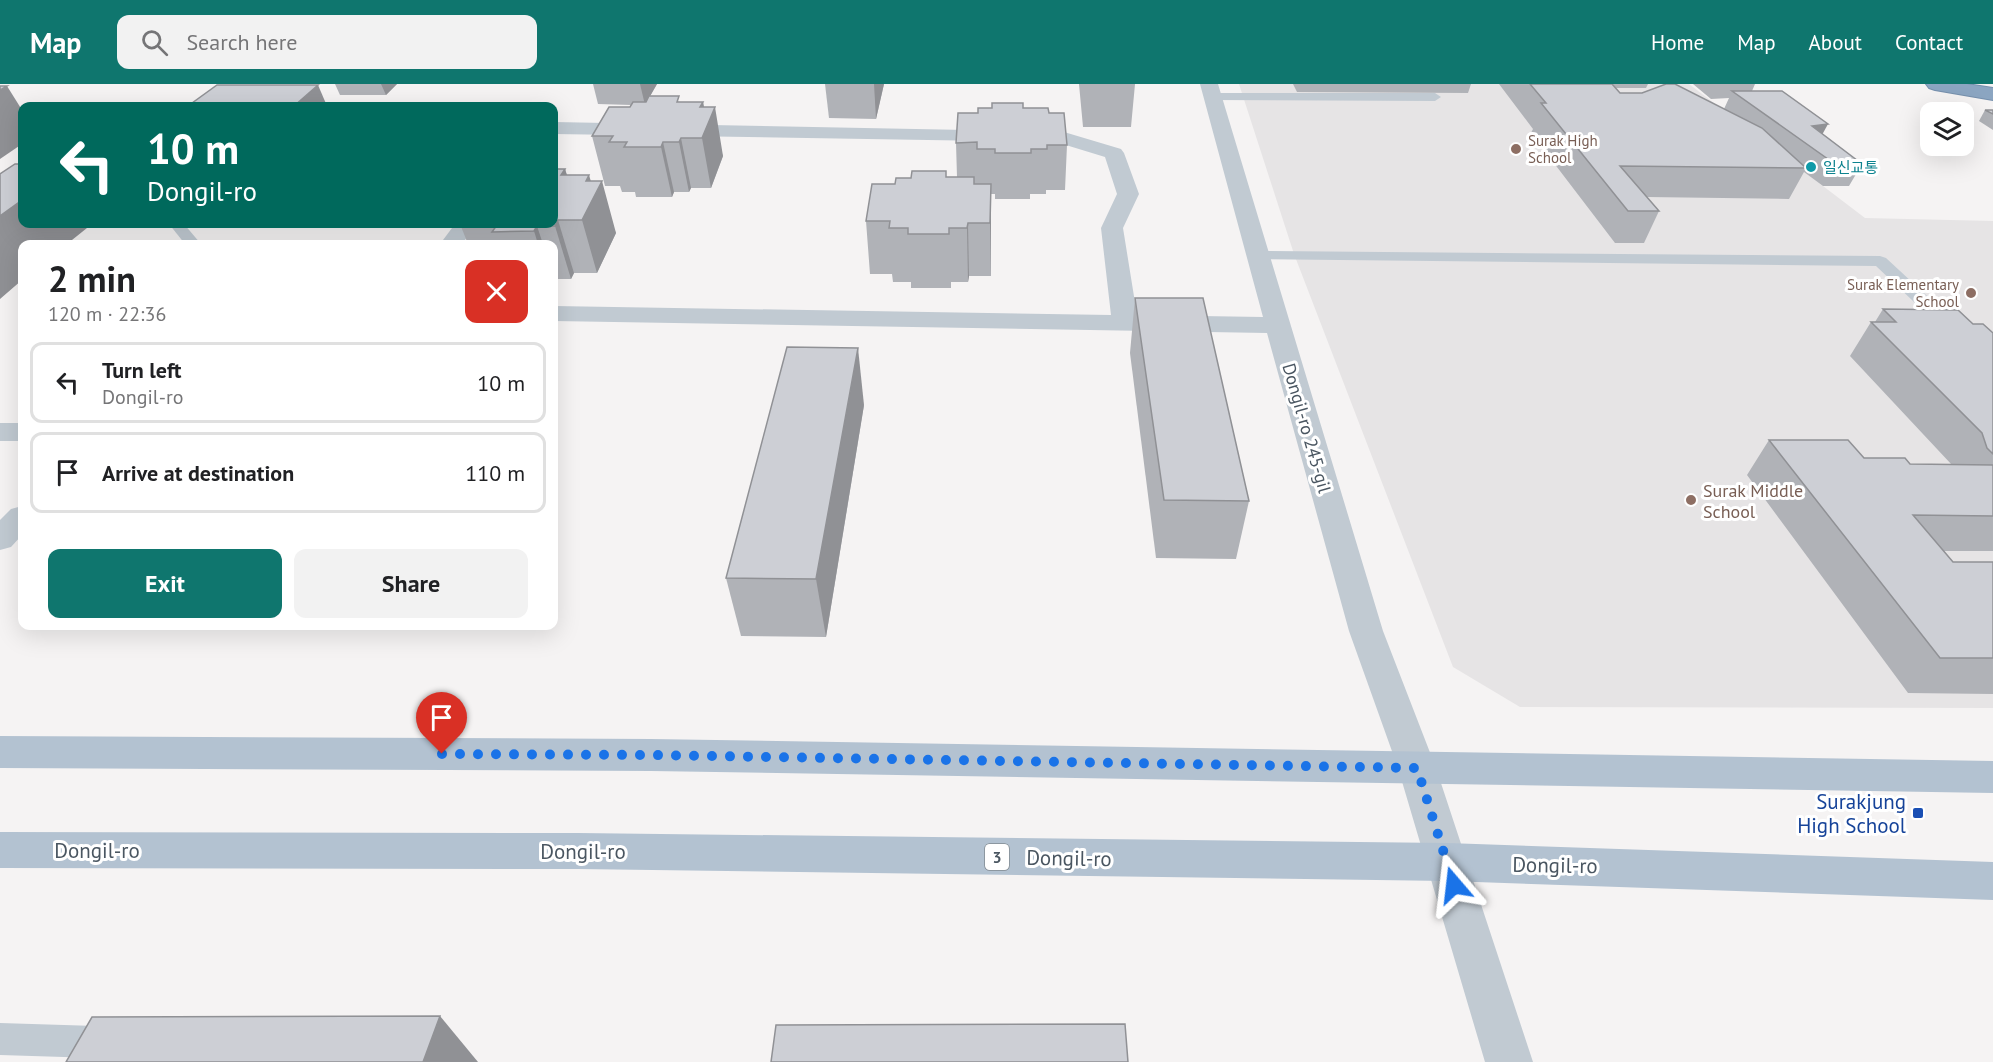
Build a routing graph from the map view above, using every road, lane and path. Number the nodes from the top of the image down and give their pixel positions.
1 (1935, 84) edge
2 (1211, 91) edge
3 (1993, 94) edge
4 (1436, 97) dead end
5 (558, 128) edge
6 (179, 228) edge
7 (190, 240) edge
8 (1258, 256) junction
9 (558, 314) edge
10 (1125, 323) junction
11 (1278, 325) junction
12 (1993, 367) edge
13 (0, 432) edge
14 (18, 432) edge
15 (18, 520) edge
16 (0, 539) edge
17 (0, 752) edge
18 (1417, 768) junction
19 (1993, 777) edge
20 (0, 850) edge
21 (1447, 862) junction
22 (1993, 881) edge
23 (0, 1039) edge
24 (96, 1042) edge
25 (1509, 1062) edge

1 - 3 highway
2 - 4 lane
2 - 8 street, Dongil-ro 245-gil
5 - 10 street
6 - 7 lane
8 - 11 street, Dongil-ro 245-gil
8 - 12 lane
9 - 10 street
10 - 11 street
11 - 18 street, Dongil-ro 245-gil
13 - 14 street
15 - 16 street
17 - 18 main road
18 - 19 main road
18 - 21 street, Dongil-ro 245-gil
20 - 21 main road, Dongil-ro / 3
21 - 22 main road, Dongil-ro / 3
21 - 25 street, Dongil-ro 245-gil
23 - 24 lane

